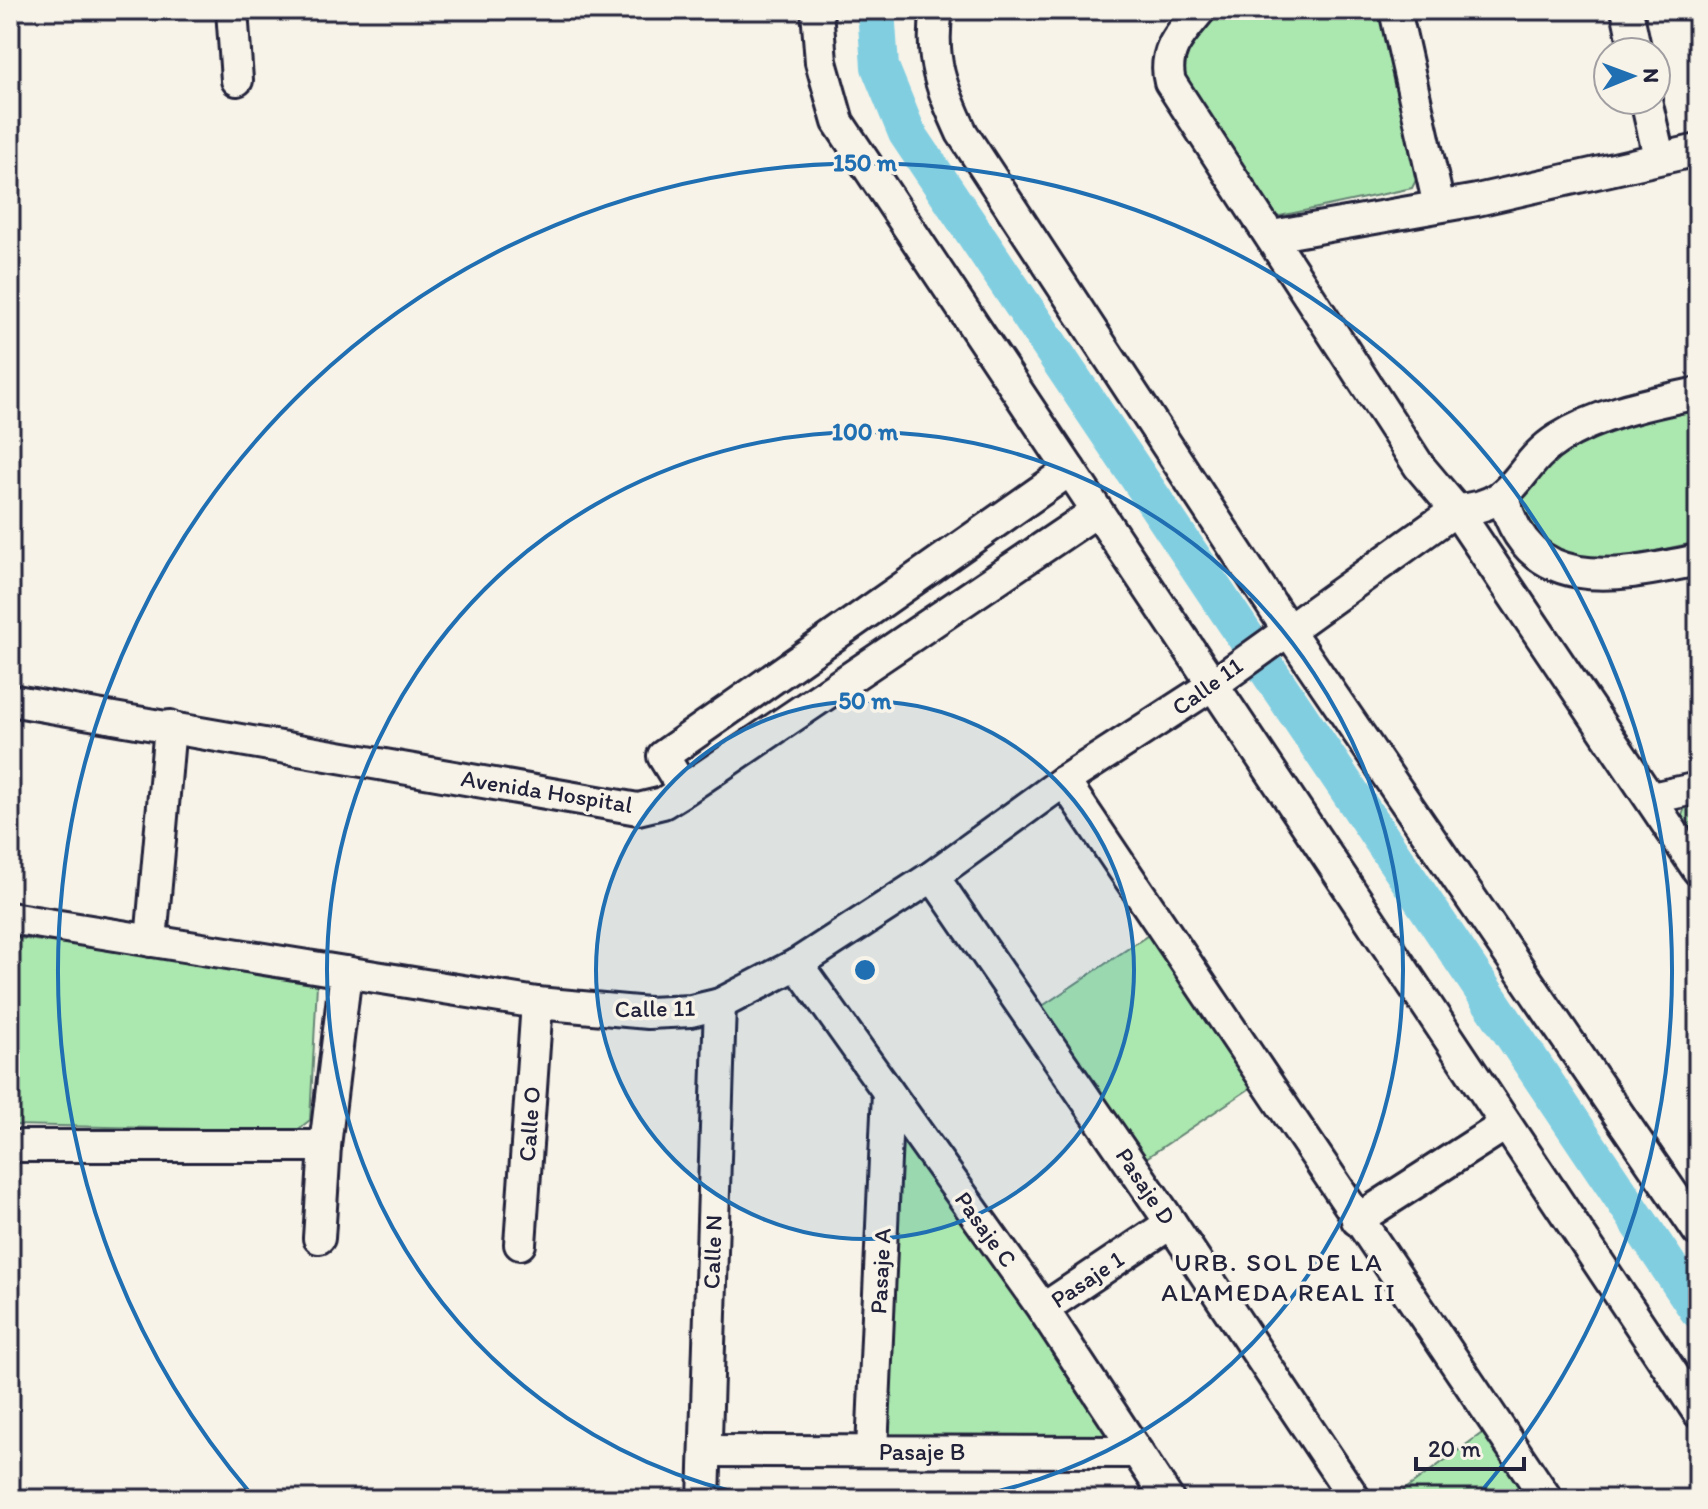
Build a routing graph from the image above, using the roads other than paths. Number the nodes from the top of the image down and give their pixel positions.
1 (232, 10) edge
2 (817, 10) edge
3 (937, 10) edge
4 (1200, 10) edge
5 (1395, 10) edge
6 (1627, 10) edge
7 (1633, 36) edge
8 (237, 80) dead end
9 (1650, 116) edge
10 (1698, 150) edge
11 (1659, 157) junction
12 (1439, 206) junction
13 (1272, 236) junction
14 (1698, 393) edge
15 (1070, 470) junction
16 (1503, 496) junction
17 (1456, 510) junction
18 (1097, 511) junction
19 (1698, 560) edge
20 (1557, 566) junction
21 (1515, 597) junction
22 (1267, 643) junction
23 (1211, 686) junction
24 (10, 700) edge
25 (170, 726) junction
26 (1064, 781) junction
27 (1698, 788) edge
28 (684, 790) junction
29 (1652, 798) junction
30 (1698, 870) edge
31 (933, 876) junction
32 (10, 918) edge
33 (151, 941) junction
34 (797, 964) junction
35 (346, 972) junction
36 (537, 1003) junction
37 (720, 1004) junction
38 (888, 1092) junction
39 (1505, 1125) junction
40 (10, 1146) edge
41 (325, 1146) junction
42 (1357, 1220) junction
43 (1171, 1223) junction
44 (1698, 1231) edge
45 (319, 1238) dead end
46 (520, 1244) dead end
47 (1043, 1309) junction
48 (1698, 1412) edge
49 (872, 1450) junction
50 (706, 1451) junction
51 (1137, 1452) junction
52 (704, 1499) edge
53 (1168, 1499) edge
54 (1355, 1499) edge
55 (1547, 1499) edge

1 - 8 street
2 - 15 street
3 - 22 street
4 - 13 street
5 - 12 street
6 - 7 street
9 - 11 street
10 - 11 street
11 - 12 street
12 - 13 street
13 - 17 street
14 - 16 street
15 - 18 street
15 - 28 street
16 - 17 street
16 - 20 street
17 - 21 street
17 - 22 street, Calle 11
18 - 23 street
18 - 28 street, Avenida Hospital
19 - 20 street
20 - 21 street
21 - 29 street
22 - 23 street, Calle 11
22 - 44 street
23 - 26 street, Calle 11
23 - 39 street
24 - 25 street, Avenida Hospital
25 - 28 street, Avenida Hospital
25 - 33 street
26 - 31 street, Calle 11
26 - 42 street
27 - 29 street
29 - 30 street
31 - 34 street, Calle 11
31 - 43 street, Pasaje D
32 - 33 street, Calle 11
33 - 35 street, Calle 11
34 - 37 street, Calle 11
34 - 38 street, Pasaje C
35 - 36 street, Calle 11
35 - 41 street
36 - 37 street, Calle 11
36 - 46 street, Calle O
37 - 50 street, Calle N
38 - 47 street, Pasaje C
38 - 49 street, Pasaje A
39 - 42 street
39 - 48 street
40 - 41 street
41 - 45 street
42 - 55 street
43 - 47 street, Pasaje 1
43 - 54 street, Pasaje D
47 - 51 street, Pasaje C
49 - 50 street, Pasaje B
49 - 51 street, Pasaje B
50 - 52 street, Calle N
51 - 53 street, Pasaje C

